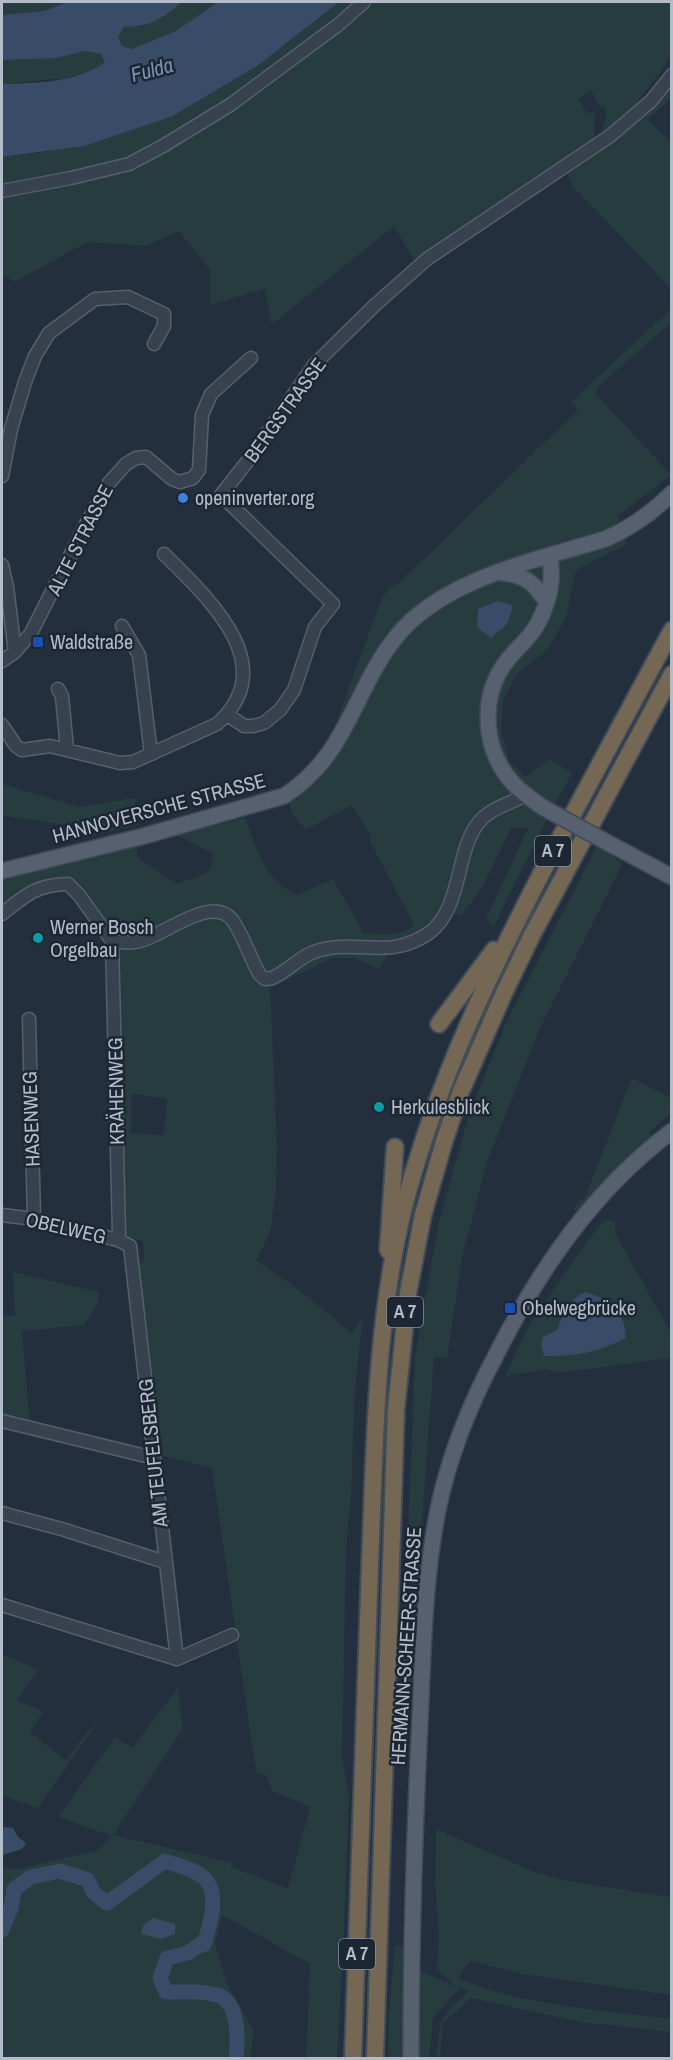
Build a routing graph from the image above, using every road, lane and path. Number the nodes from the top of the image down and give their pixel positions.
1 (364, 2) edge
2 (672, 75) edge
3 (2, 191) edge
4 (154, 344) dead end
5 (250, 358) dead end
6 (2, 476) edge
7 (672, 493) edge
8 (164, 554) dead end
9 (544, 558) junction
10 (2, 565) edge
11 (493, 575) junction
12 (543, 601) junction
13 (122, 626) dead end
14 (672, 630) edge
15 (15, 652) junction
16 (2, 660) edge
17 (672, 674) edge
18 (58, 689) dead end
19 (228, 715) junction
20 (2, 725) edge
21 (67, 749) junction
22 (151, 754) junction
23 (525, 795) junction
24 (2, 871) edge
25 (672, 877) edge
26 (2, 915) edge
27 (514, 926) junction
28 (112, 941) junction
29 (28, 1019) dead end
30 (440, 1024) dead end
31 (672, 1131) edge
32 (395, 1146) dead end
33 (2, 1215) edge
34 (34, 1219) junction
35 (118, 1240) junction
36 (130, 1246) joint
37 (388, 1290) junction
38 (2, 1421) edge
39 (154, 1458) junction
40 (2, 1512) edge
41 (165, 1562) junction
42 (2, 1605) edge
43 (232, 1635) dead end
44 (177, 1659) junction
45 (353, 2058) edge
46 (375, 2058) edge
47 (411, 2058) edge

1 - 3 street
2 - 19 street, BERGSTRASSE
4 - 6 street
5 - 15 street, ALTE STRASSE
7 - 9 main road, HANNOVERSCHE STRASSE
8 - 19 street
9 - 11 main road, HANNOVERSCHE STRASSE
9 - 12 main road
10 - 15 street
11 - 12 main road
11 - 24 main road, HANNOVERSCHE STRASSE
12 - 23 main road
13 - 22 street
14 - 27 highway, A 7
15 - 16 street
17 - 46 highway, A 7
18 - 21 street
19 - 22 street
20 - 21 street
21 - 22 street
23 - 25 main road, bridge
23 - 28 street
26 - 28 street
27 - 30 highway
27 - 37 highway, A 7
28 - 35 street, KRÄHENWEG
29 - 34 street, HASENWEG
31 - 47 main road, HERMANN-SCHEER-STRASSE
32 - 37 highway
33 - 34 street, OBELWEG
34 - 35 street, OBELWEG
35 - 36 street, OBELWEG
36 - 39 street, AM TEUFELSBERG
37 - 45 highway, A 7
38 - 39 street
39 - 41 street, AM TEUFELSBERG
40 - 41 street
41 - 44 street, AM TEUFELSBERG
42 - 44 street
43 - 44 street

